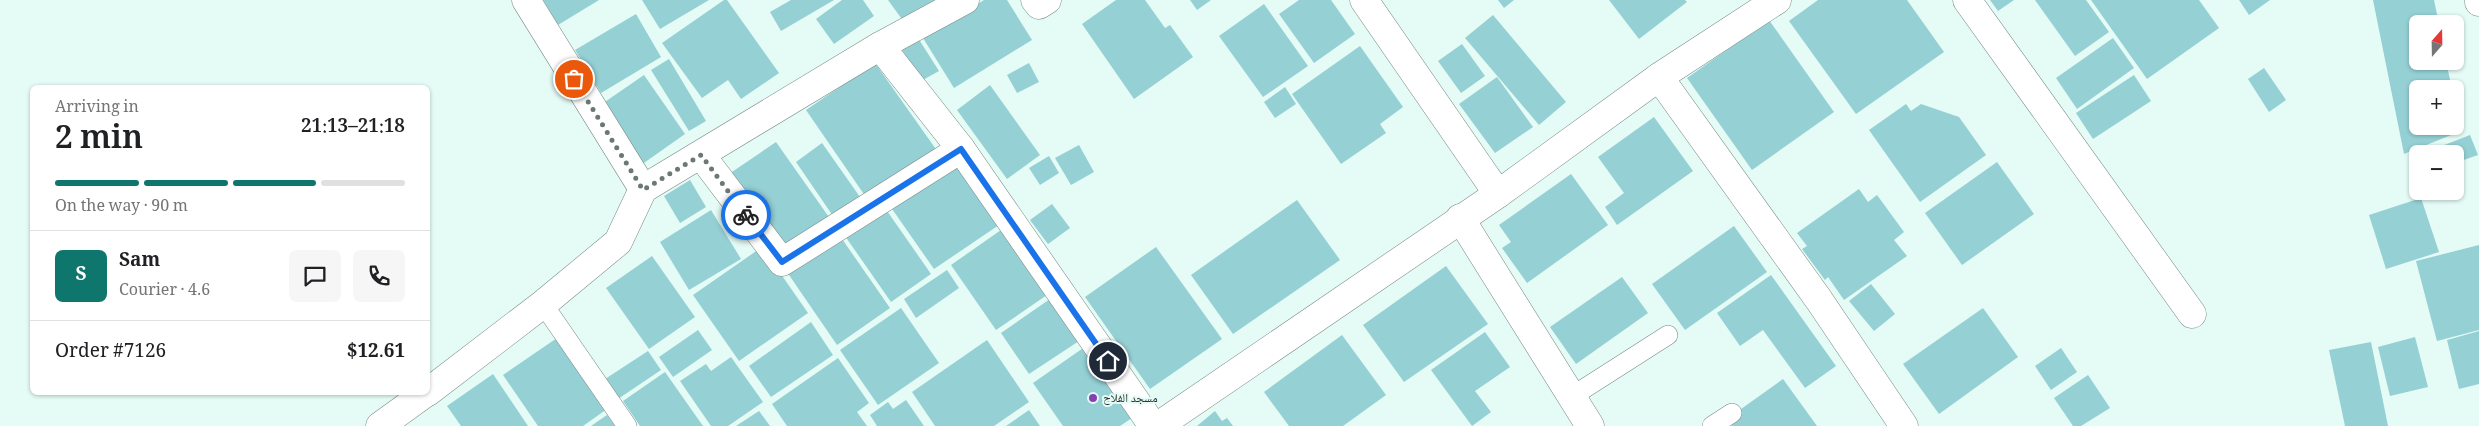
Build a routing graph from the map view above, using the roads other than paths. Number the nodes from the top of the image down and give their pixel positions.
1 (526, 0) edge
2 (965, 0) edge
3 (1035, 0) edge
4 (1047, 0) edge
5 (1364, 0) edge
6 (1777, 0) edge
7 (1967, 0) edge
8 (880, 46) junction
9 (1659, 77) junction
10 (961, 149) junction
11 (701, 155) junction
12 (643, 190) junction
13 (1498, 194) junction
14 (1460, 218) junction
15 (543, 304) junction
16 (2192, 314) dead end
17 (1668, 336) dead end
18 (430, 390) edge
19 (423, 395) edge
20 (1571, 397) junction
21 (1732, 413) dead end
22 (380, 426) edge
23 (626, 426) edge
24 (1153, 426) edge
25 (1158, 426) edge
26 (1590, 426) edge
27 (1712, 426) edge
28 (1904, 426) edge

1 - 12 street
2 - 8 street
3 - 4 street
5 - 13 street
6 - 9 street
7 - 16 street
8 - 10 street
8 - 11 street
9 - 13 street
9 - 28 street
10 - 11 street
10 - 24 street
11 - 12 street
12 - 15 street
13 - 14 street
14 - 20 street
14 - 25 street
15 - 18 street
15 - 23 lane
17 - 20 lane
19 - 22 street
20 - 26 street
21 - 27 lane

